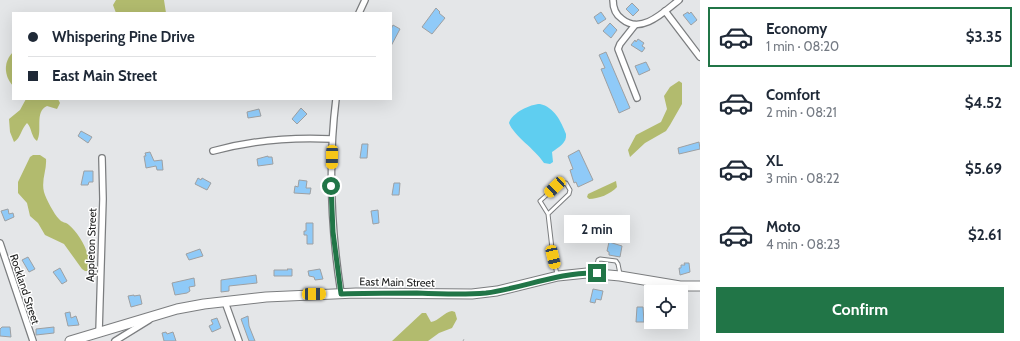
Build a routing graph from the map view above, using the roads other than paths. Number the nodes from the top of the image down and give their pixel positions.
1 (364, 0) edge
2 (613, 0) edge
3 (679, 0) edge
4 (665, 11) junction
5 (359, 12) edge
6 (635, 25) junction
7 (700, 57) edge
8 (636, 98) dead end
9 (336, 100) edge
10 (332, 139) junction
11 (213, 151) dead end
12 (102, 158) dead end
13 (548, 214) junction
14 (0, 243) edge
15 (595, 273) junction
16 (558, 276) junction
17 (620, 276) junction
18 (700, 286) edge
19 (341, 294) junction
20 (225, 302) junction
21 (159, 314) junction
22 (99, 332) junction
23 (33, 341) edge
24 (71, 341) edge
25 (115, 341) edge
26 (239, 341) edge

1 - 5 street
2 - 6 street
3 - 4 street
4 - 6 street
4 - 7 street
6 - 8 street
9 - 10 street
10 - 11 street
10 - 19 street
12 - 22 street, Appleton Street
13 - 13 lane
13 - 16 lane
14 - 23 street, Rockland Street
15 - 16 main road, East Main Street
15 - 17 main road, East Main Street
15 - 17 lane
16 - 19 main road, East Main Street
17 - 18 main road, East Main Street
19 - 20 main road, East Main Street
20 - 21 main road, East Main Street
20 - 26 street
21 - 22 main road, East Main Street
21 - 25 street
22 - 24 main road, East Main Street

